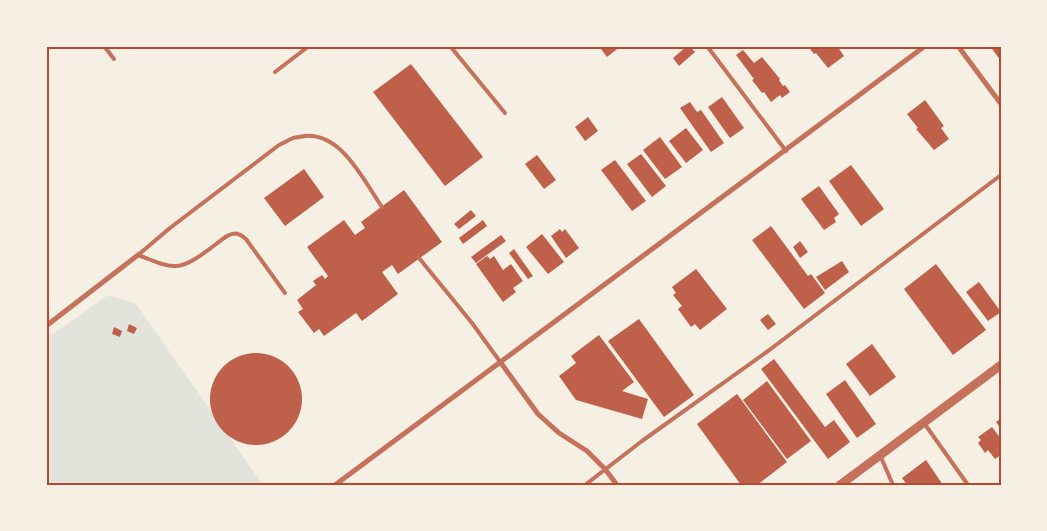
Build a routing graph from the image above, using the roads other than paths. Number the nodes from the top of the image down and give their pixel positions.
1 (104, 46) edge
2 (309, 46) edge
3 (450, 46) edge
4 (707, 46) edge
5 (925, 46) edge
6 (958, 46) edge
7 (114, 59) dead end
8 (275, 72) dead end
9 (1001, 104) edge
10 (505, 113) dead end
11 (786, 151) junction
12 (1001, 175) edge
13 (382, 207) dead end
14 (138, 255) junction
15 (419, 258) dead end
16 (285, 292) dead end
17 (46, 326) edge
18 (501, 363) junction
19 (1001, 364) edge
20 (924, 422) junction
21 (880, 455) junction
22 (605, 469) junction
23 (335, 485) edge
24 (584, 485) edge
25 (617, 485) edge
26 (840, 485) edge
27 (893, 485) edge
28 (968, 485) edge

1 - 7 lane
2 - 8 lane
3 - 10 lane
4 - 11 lane
5 - 11 street
6 - 9 street
11 - 18 street
12 - 22 lane
13 - 14 lane
14 - 16 lane
14 - 17 street
15 - 18 lane
18 - 22 street
18 - 23 street
19 - 20 street
20 - 21 street
20 - 28 lane
21 - 26 street
21 - 27 lane
22 - 24 lane
22 - 25 street

